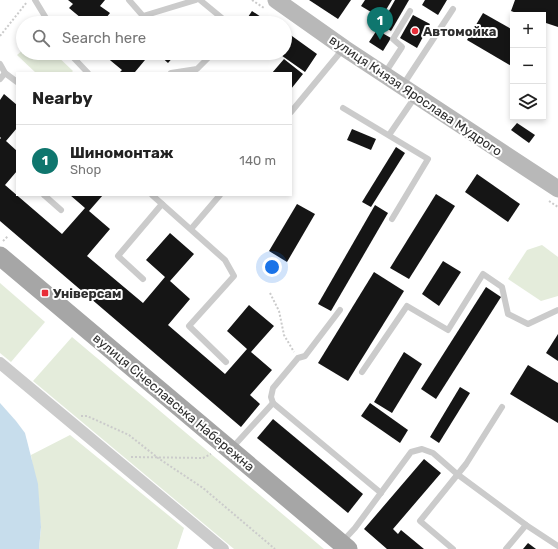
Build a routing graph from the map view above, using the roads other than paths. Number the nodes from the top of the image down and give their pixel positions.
1 (35, 0) edge
2 (129, 0) edge
3 (196, 0) edge
4 (200, 0) edge
5 (276, 0) edge
6 (453, 9) dead end
7 (410, 11) dead end
8 (45, 16) edge
9 (219, 16) edge
10 (344, 48) junction
11 (76, 60) edge
12 (207, 60) edge
13 (0, 64) edge
14 (87, 72) edge
15 (178, 72) edge
16 (5, 73) junction
17 (384, 74) junction
18 (0, 79) edge
19 (16, 81) edge
20 (409, 91) junction
21 (343, 108) dead end
22 (292, 111) edge
23 (389, 135) junction
24 (558, 188) edge
25 (45, 196) edge
26 (153, 196) edge
27 (219, 196) edge
28 (162, 204) junction
29 (61, 210) dead end
30 (392, 219) dead end
31 (191, 228) junction
32 (0, 256) edge
33 (143, 279) dead end
34 (340, 310) dead end
35 (558, 310) edge
36 (226, 362) dead end
37 (0, 363) edge
38 (362, 372) dead end
39 (273, 403) junction
40 (502, 408) dead end
41 (230, 450) junction
42 (457, 474) junction
43 (381, 493) junction
44 (526, 525) junction
45 (344, 546) edge
46 (558, 546) edge
47 (223, 549) edge
48 (453, 549) edge
49 (506, 549) edge

1 - 8 lane
2 - 3 lane
4 - 9 lane
5 - 10 main road, вулиця Князя Ярослава Мудрого
6 - 20 lane
7 - 17 lane
10 - 17 main road, вулиця Князя Ярослава Мудрого
10 - 22 lane
11 - 14 lane
12 - 15 lane
13 - 16 lane
16 - 18 lane
16 - 19 lane
17 - 20 main road, вулиця Князя Ярослава Мудрого
20 - 23 lane
20 - 24 main road, вулиця Князя Ярослава Мудрого
21 - 23 lane
23 - 30 lane
25 - 29 lane
26 - 28 lane
27 - 31 lane
28 - 31 lane
28 - 33 lane
31 - 36 lane
32 - 41 main road, вулиця Січеславська Набережна
34 - 39 lane
35 - 38 lane
37 - 47 street
39 - 41 lane
39 - 43 lane
40 - 42 lane
41 - 45 main road, вулиця Січеславська Набережна
42 - 43 lane
42 - 44 lane
42 - 48 lane
43 - 45 lane
44 - 46 lane
44 - 49 lane

